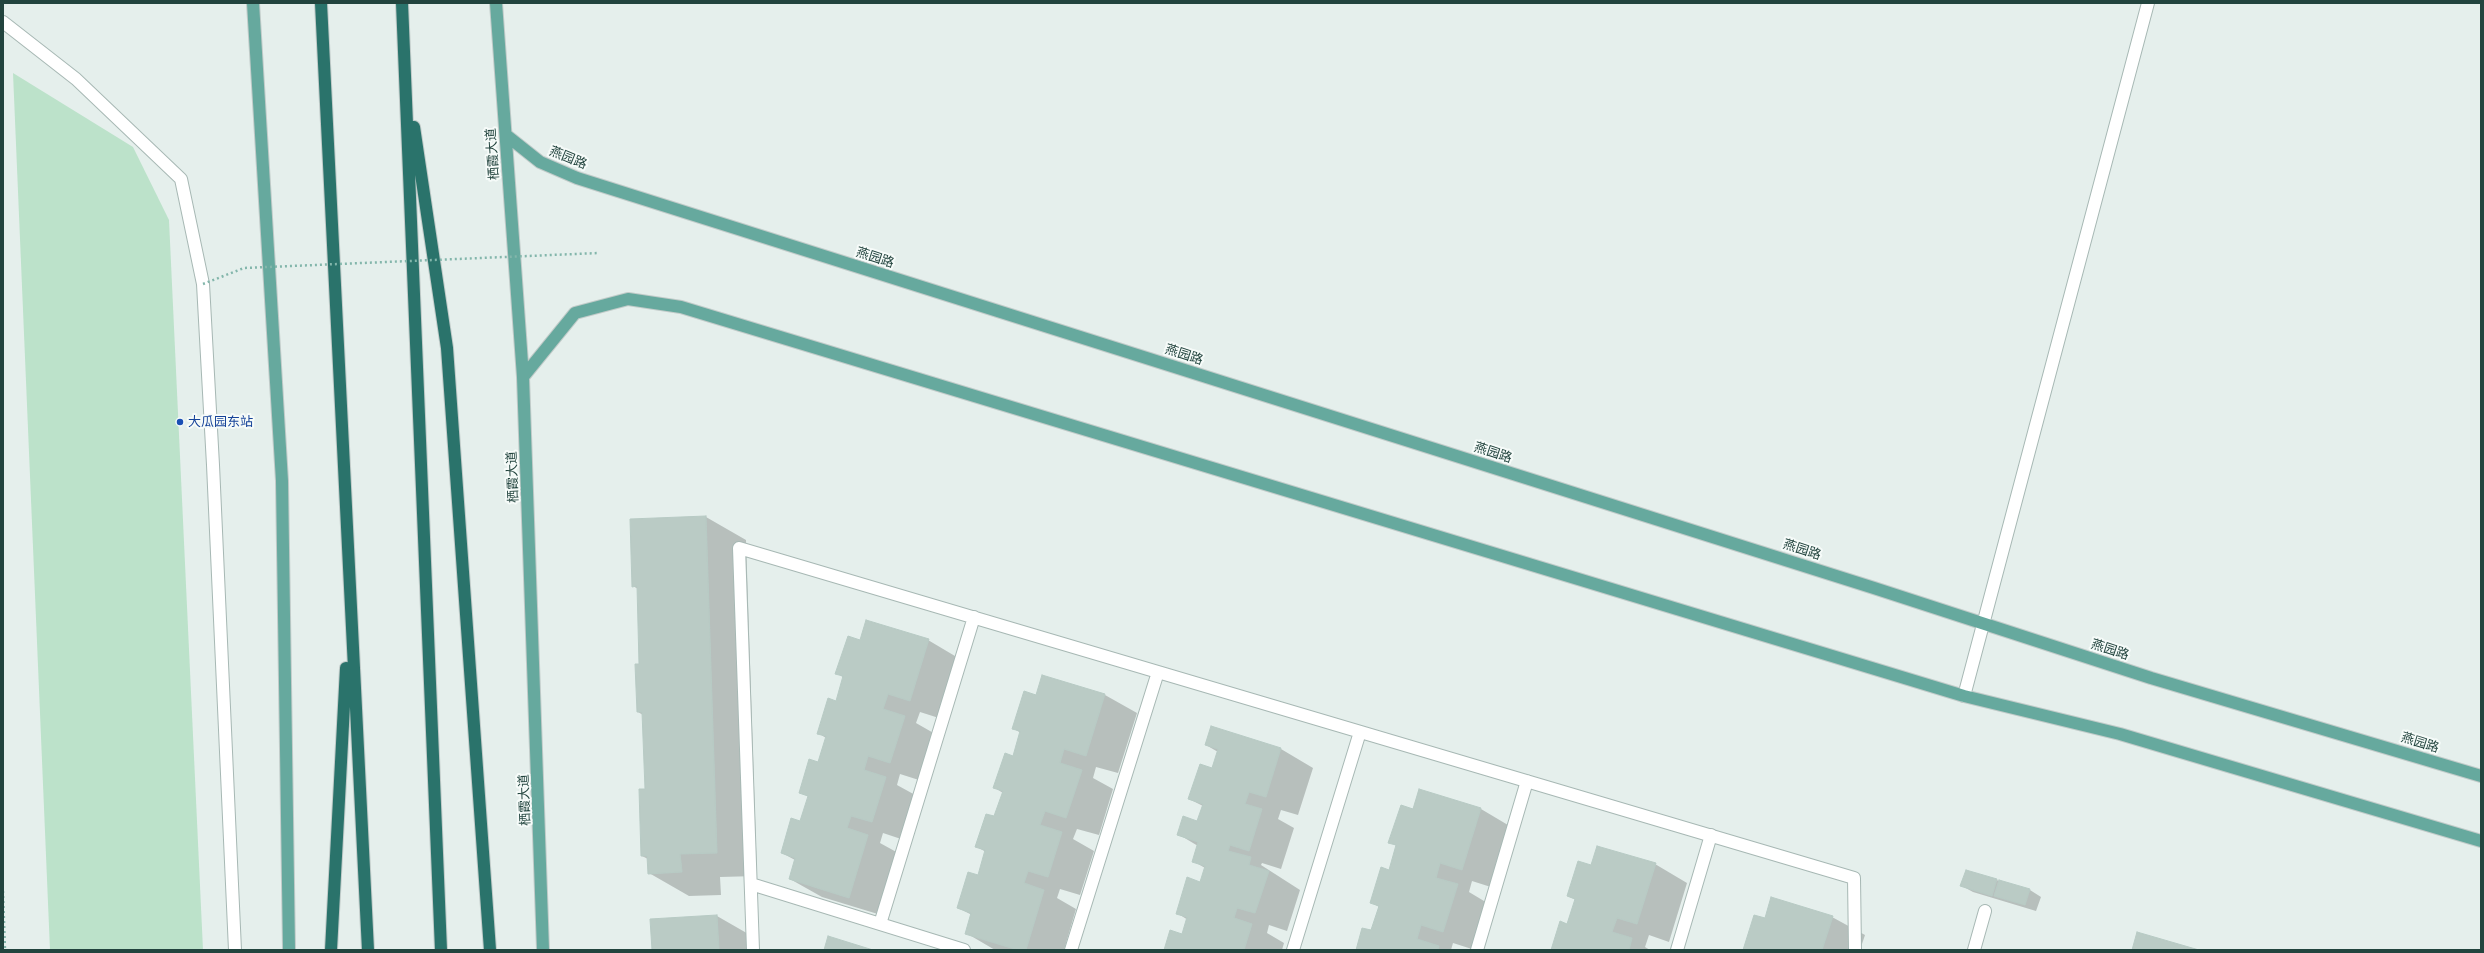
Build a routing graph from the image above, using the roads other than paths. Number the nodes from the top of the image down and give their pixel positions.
1 (254, 3) edge
2 (320, 3) edge
3 (402, 3) edge
4 (496, 3) edge
5 (2148, 3) edge
6 (3, 22) edge
7 (405, 64) junction
8 (506, 135) junction
9 (523, 377) junction
10 (350, 607) junction
11 (974, 617) junction
12 (1983, 623) junction
13 (1158, 672) junction
14 (1964, 696) junction
15 (1360, 732) junction
16 (2481, 776) edge
17 (1526, 781) junction
18 (1711, 836) junction
19 (2481, 841) edge
20 (751, 884) junction
21 (1985, 911) dead end
22 (880, 924) junction
23 (235, 950) edge
24 (289, 950) edge
25 (331, 950) edge
26 (368, 950) edge
27 (441, 950) edge
28 (490, 950) edge
29 (543, 950) edge
30 (753, 950) edge
31 (964, 950) edge
32 (1072, 950) edge
33 (1293, 950) edge
34 (1477, 950) edge
35 (1677, 950) edge
36 (1855, 950) edge
37 (1974, 950) edge

1 - 24 main road
2 - 10 highway
3 - 7 highway
4 - 8 main road, 栖霞大道
5 - 12 street
6 - 23 street
7 - 27 highway
7 - 28 highway
8 - 9 main road, 栖霞大道
8 - 12 main road, 燕园路
9 - 14 main road
9 - 29 main road, 栖霞大道
10 - 25 highway
10 - 26 highway
11 - 13 street
11 - 20 street
11 - 22 street
12 - 14 street
12 - 16 main road, 燕园路
13 - 15 street
13 - 32 street
14 - 19 main road
15 - 17 street
15 - 33 street
17 - 18 street
17 - 34 street
18 - 35 street
18 - 36 street
20 - 22 street
20 - 30 street
21 - 37 street
22 - 31 street

